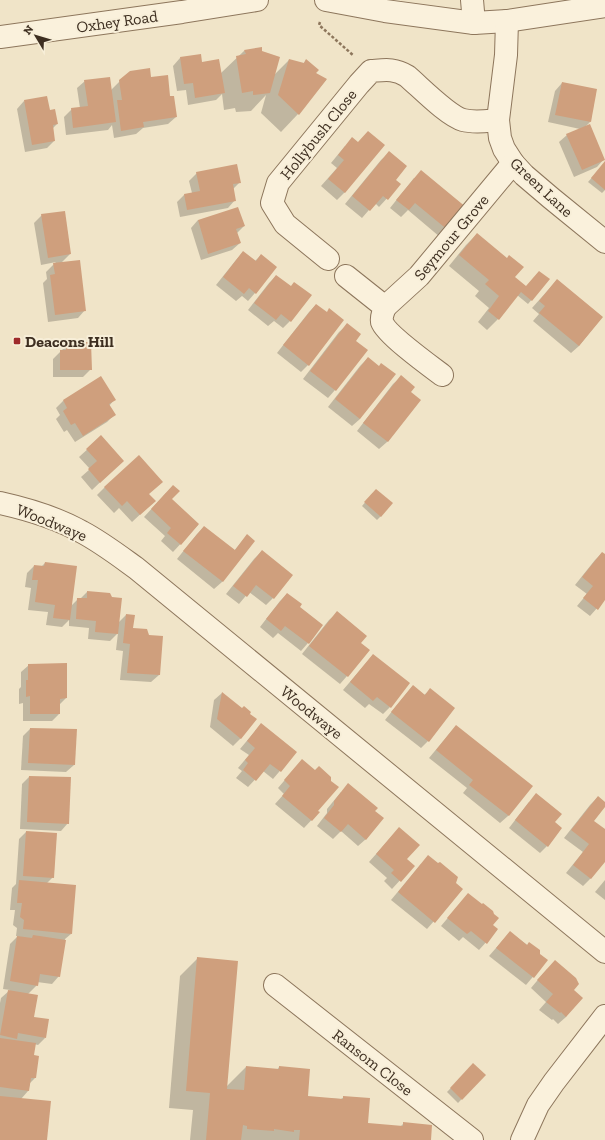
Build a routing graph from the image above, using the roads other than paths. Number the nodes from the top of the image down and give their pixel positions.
1 (257, 0) edge
2 (472, 0) edge
3 (181, 6) edge
4 (605, 6) edge
5 (323, 9) edge
6 (507, 21) junction
7 (474, 23) junction
8 (0, 37) edge
9 (498, 120) junction
10 (513, 163) junction
11 (605, 242) edge
12 (328, 260) dead end
13 (346, 276) dead end
14 (385, 307) junction
15 (442, 376) dead end
16 (0, 502) edge
17 (605, 952) edge
18 (275, 985) dead end
19 (605, 1016) edge
20 (472, 1140) edge
21 (522, 1140) edge

1 - 3 street, Oxhey Road
2 - 7 street
3 - 8 street, Oxhey Road
4 - 6 street
5 - 7 street
6 - 7 street
6 - 9 street, Green Lane
9 - 10 street, Green Lane
9 - 12 street, Hollybush Close
10 - 11 street, Green Lane
10 - 14 street, Seymour Grove
13 - 14 street
14 - 15 street
16 - 17 street, Woodwaye
18 - 20 street, Ransom Close
19 - 21 street

